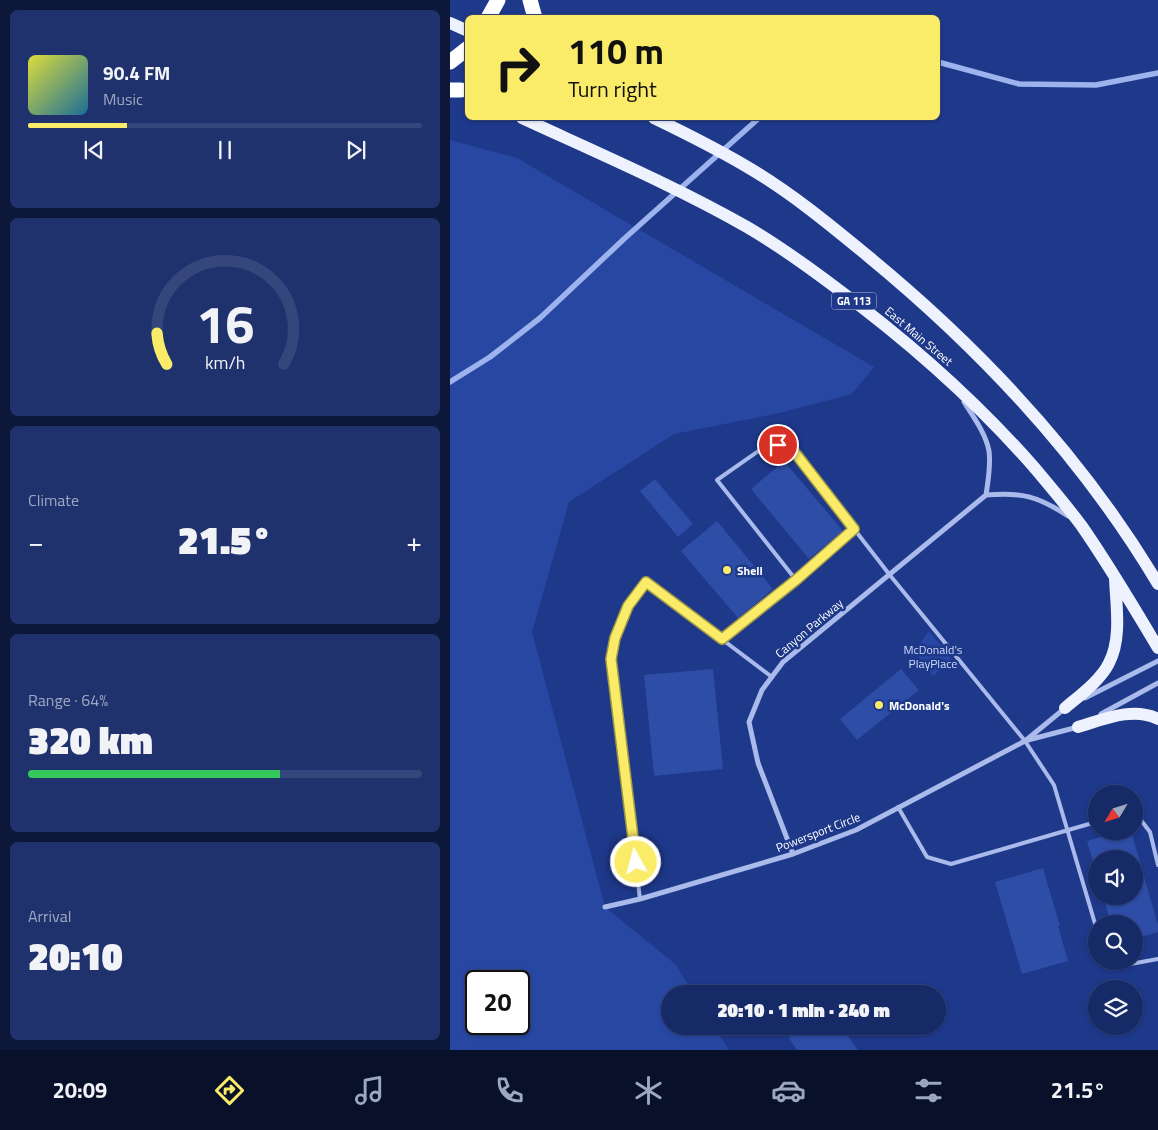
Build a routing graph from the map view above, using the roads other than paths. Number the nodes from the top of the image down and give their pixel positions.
1 (498, 0) edge
2 (530, 0) edge
3 (490, 15) edge
4 (534, 15) edge
5 (450, 23) edge
6 (465, 30) edge
7 (465, 50) edge
8 (450, 62) edge
9 (526, 120) edge
10 (658, 120) edge
11 (950, 381) junction
12 (986, 495) junction
13 (1080, 524) junction
14 (854, 529) junction
15 (889, 574) junction
16 (1115, 576) junction
17 (796, 580) junction
18 (1158, 584) edge
19 (722, 639) junction
20 (1158, 648) edge
21 (1158, 661) edge
22 (772, 677) junction
23 (1158, 683) edge
24 (1065, 708) junction
25 (1158, 719) edge
26 (1078, 727) junction
27 (1025, 741) junction
28 (898, 807) junction
29 (1143, 823) edge
30 (1088, 825) edge
31 (1068, 831) junction
32 (793, 854) junction
33 (1158, 865) edge
34 (640, 899) junction
35 (605, 908) dead end
36 (1092, 915) edge
37 (1158, 958) edge
38 (1143, 961) edge

1 - 3 highway
2 - 4 highway
5 - 6 main road
7 - 8 highway
9 - 11 main road, East Main Street / GA 113
10 - 18 main road, East Main Street
11 - 12 street
11 - 13 main road, East Main Street / GA 113
12 - 13 street
12 - 15 street, Canyon Parkway
13 - 16 main road, East Main Street / GA 113
14 - 15 lane
14 - 17 lane
14 - 17 lane
15 - 22 street, Canyon Parkway
15 - 27 lane
16 - 20 main road, East Main Street / GA 113
16 - 24 main road
17 - 19 lane
19 - 22 lane
19 - 34 lane
21 - 24 street, Powersport Circle
22 - 32 street, Canyon Parkway
23 - 26 street, Powersport Circle
24 - 27 street, Powersport Circle
25 - 26 main road
26 - 27 street, Powersport Circle
27 - 28 street, Powersport Circle
27 - 31 lane
28 - 31 lane
28 - 32 street, Powersport Circle
29 - 33 lane
30 - 31 lane
31 - 36 lane
32 - 34 street, Powersport Circle
34 - 35 street, Powersport Circle
37 - 38 lane

